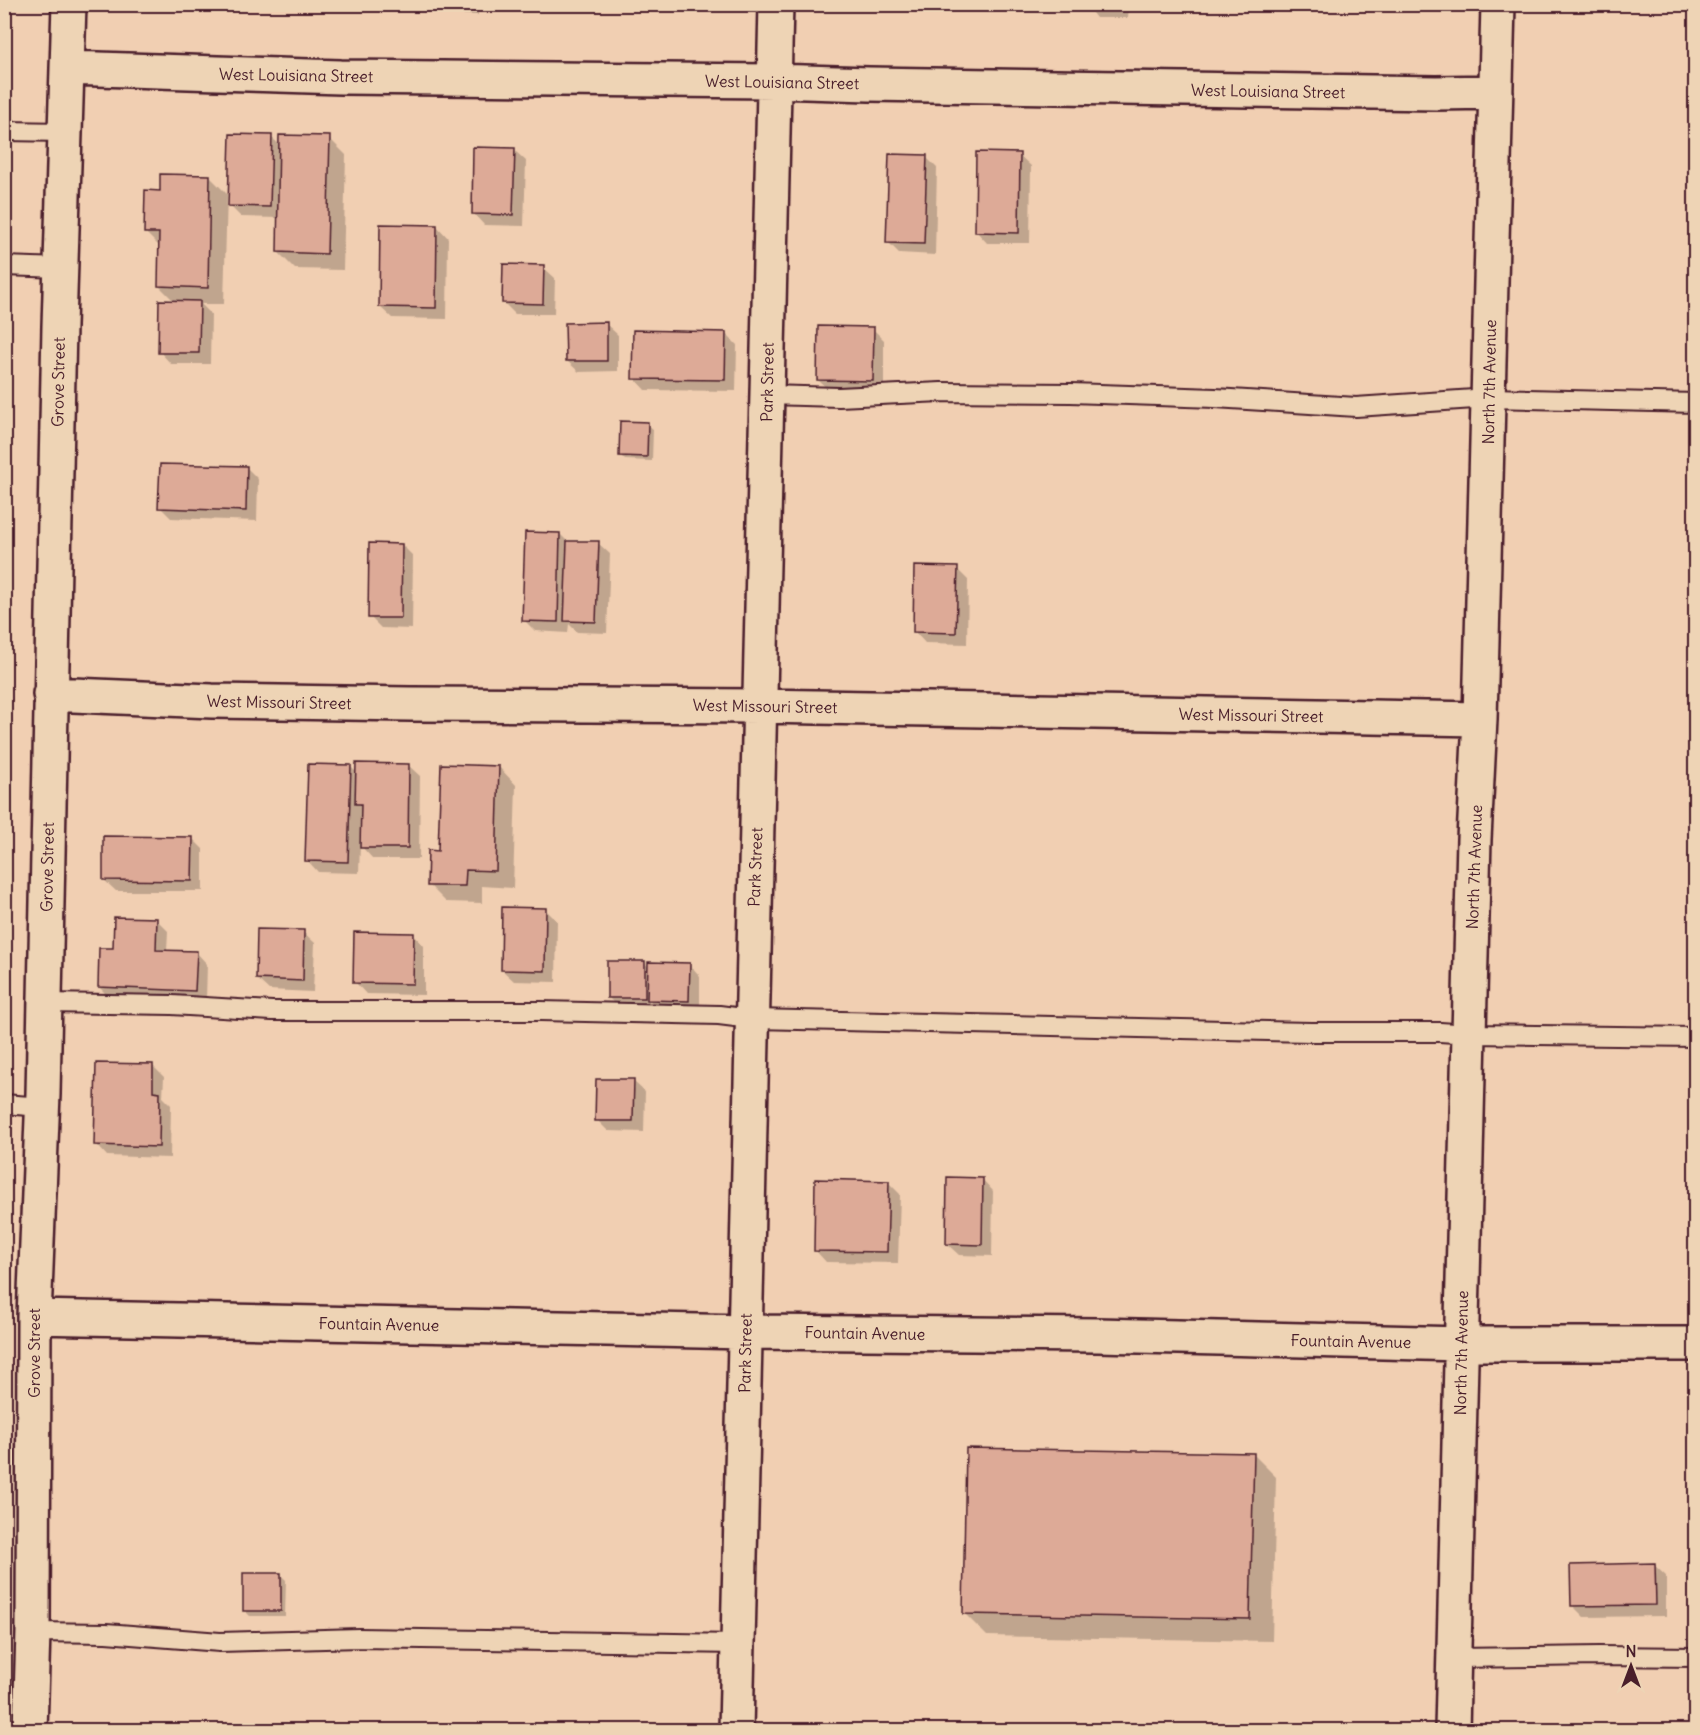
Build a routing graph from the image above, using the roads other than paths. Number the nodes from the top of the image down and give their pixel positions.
1 (69, 4) edge
2 (776, 4) edge
3 (1498, 4) edge
4 (68, 68) junction
5 (773, 81) junction
6 (1496, 92) junction
7 (4, 131) edge
8 (65, 132) junction
9 (4, 266) edge
10 (61, 268) junction
11 (767, 395) junction
12 (1488, 398) junction
13 (1695, 403) edge
14 (50, 694) junction
15 (760, 706) junction
16 (1480, 719) junction
17 (45, 1003) junction
18 (751, 1020) junction
19 (1469, 1034) junction
20 (1695, 1037) edge
21 (4, 1104) edge
22 (42, 1107) junction
23 (34, 1317) junction
24 (746, 1332) junction
25 (1462, 1344) junction
26 (1695, 1344) edge
27 (33, 1632) junction
28 (738, 1644) junction
29 (1454, 1658) junction
30 (1695, 1658) edge
31 (30, 1731) edge
32 (736, 1731) edge
33 (1452, 1731) edge

1 - 4 street, Grove Street
2 - 5 street, Park Street
3 - 6 street, North 7th Avenue
4 - 5 street, West Louisiana Street
4 - 8 street, Grove Street
5 - 6 street, West Louisiana Street
5 - 11 street, Park Street
6 - 12 street, North 7th Avenue
7 - 8 lane
8 - 10 street, Grove Street
9 - 10 lane
10 - 14 street, Grove Street
11 - 12 lane
11 - 15 street, Park Street
12 - 13 lane
12 - 16 street, North 7th Avenue
14 - 15 street, West Missouri Street
14 - 17 street, Grove Street
15 - 16 street, West Missouri Street
15 - 18 street, Park Street
16 - 19 street, North 7th Avenue
17 - 18 lane
17 - 22 street, Grove Street
18 - 19 lane
18 - 24 street, Park Street
19 - 20 lane
19 - 25 street, North 7th Avenue
21 - 22 lane
22 - 23 street, Grove Street
23 - 24 street, Fountain Avenue
23 - 27 street, Grove Street
24 - 25 street, Fountain Avenue
24 - 28 street, Park Street
25 - 26 street, Fountain Avenue
25 - 29 street, North 7th Avenue
27 - 28 lane
27 - 31 street, Grove Street
28 - 32 street, Park Street
29 - 30 lane
29 - 33 street, North 7th Avenue

